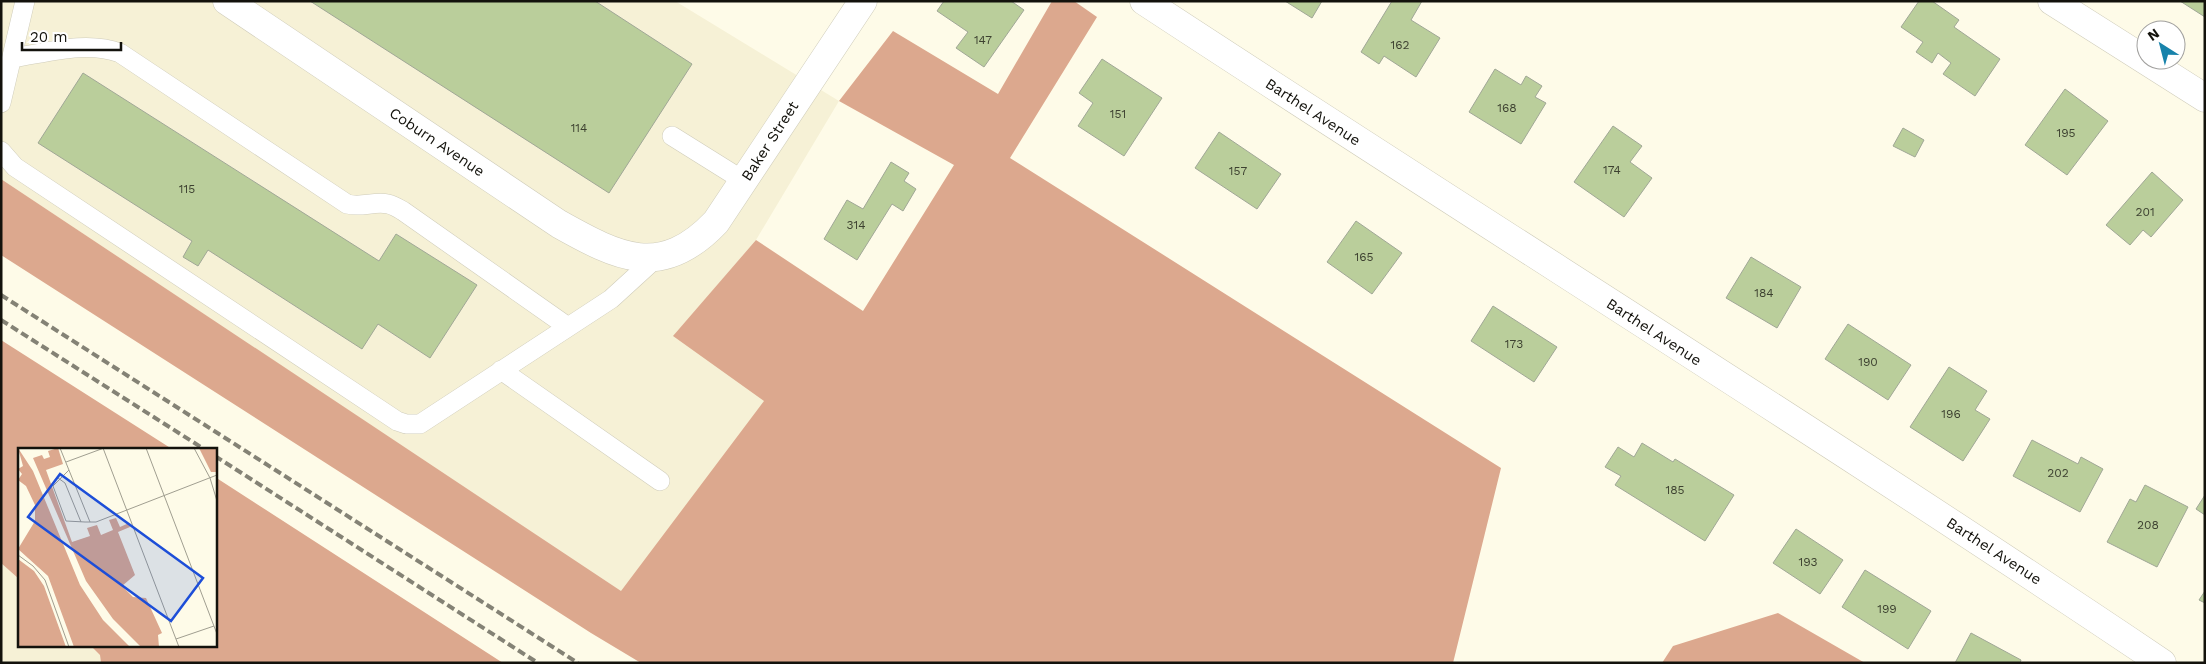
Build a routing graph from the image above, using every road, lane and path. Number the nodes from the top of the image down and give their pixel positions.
1 (25, 1) edge
2 (227, 1) edge
3 (863, 1) edge
4 (1144, 1) edge
5 (2052, 1) edge
6 (12, 58) junction
7 (2205, 98) edge
8 (1, 104) edge
9 (672, 136) dead end
10 (1, 151) edge
11 (744, 181) junction
12 (656, 258) junction
13 (568, 327) junction
14 (501, 370) junction
15 (660, 481) dead end
16 (2162, 663) edge

1 - 6 lane
2 - 12 street, Coburn Avenue
3 - 11 street, Baker Street
4 - 16 street, Barthel Avenue
5 - 7 street
6 - 8 lane
6 - 13 lane
9 - 11 lane
10 - 14 lane
11 - 12 street, Baker Street
12 - 13 lane
13 - 14 lane
14 - 15 lane

